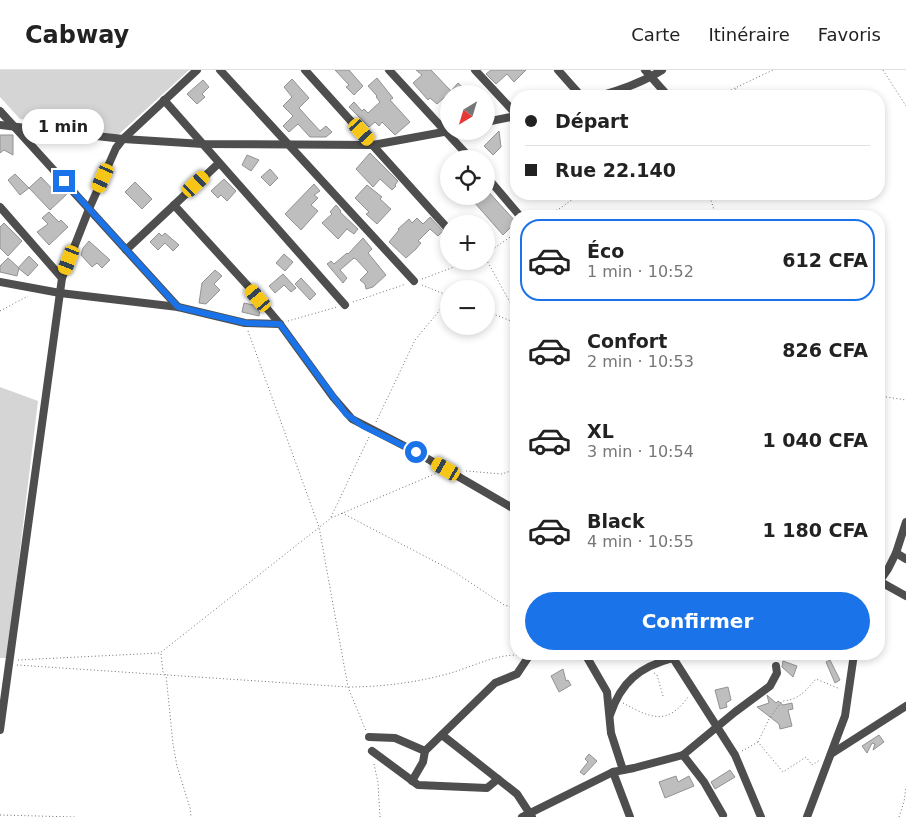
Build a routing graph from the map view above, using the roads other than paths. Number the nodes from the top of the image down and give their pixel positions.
1 (197, 70) edge
2 (220, 70) edge
3 (305, 70) edge
4 (389, 70) edge
5 (475, 70) edge
6 (558, 70) edge
7 (645, 70) edge
8 (662, 70) edge
9 (651, 77) junction
10 (576, 90) edge
11 (620, 90) edge
12 (663, 90) edge
13 (164, 100) junction
14 (510, 108) edge
15 (0, 111) edge
16 (510, 116) edge
17 (495, 120) edge
18 (440, 124) edge
19 (0, 126) edge
20 (14, 126) junction
21 (440, 132) edge
22 (123, 139) junction
23 (454, 140) edge
24 (203, 144) junction
25 (288, 144) junction
26 (373, 145) junction
27 (463, 150) edge
28 (219, 163) junction
29 (495, 187) edge
30 (174, 205) junction
31 (0, 207) edge
32 (89, 209) junction
33 (515, 210) edge
34 (440, 220) edge
35 (126, 250) junction
36 (62, 278) junction
37 (414, 281) road end
38 (0, 282) edge
39 (60, 293) junction
40 (345, 305) road end
41 (178, 307) junction
42 (280, 324) junction
43 (510, 506) edge
44 (906, 522) edge
45 (903, 545) edge
46 (896, 553) junction
47 (906, 559) edge
48 (885, 573) edge
49 (885, 584) edge
50 (906, 596) edge
51 (526, 660) edge
52 (588, 660) edge
53 (662, 660) edge
54 (674, 660) edge
55 (853, 660) edge
56 (776, 666) dead end
57 (906, 706) edge
58 (609, 720) junction
59 (717, 727) junction
60 (0, 730) edge
61 (442, 735) junction
62 (369, 737) road end
63 (425, 751) junction
64 (372, 752) road end
65 (831, 754) junction
66 (683, 756) junction
67 (623, 770) junction
68 (614, 772) junction
69 (498, 779) junction
70 (412, 781) junction
71 (723, 815) dead end
72 (528, 816) edge
73 (630, 817) edge
74 (761, 817) edge
75 (807, 817) edge

1 - 13 street
2 - 25 street
3 - 26 street
4 - 18 street
5 - 14 street
6 - 10 street
7 - 9 street
8 - 9 street
9 - 11 street
9 - 12 street
13 - 22 street
13 - 24 street
15 - 20 street
16 - 17 street
19 - 20 street
20 - 22 street
20 - 32 street
21 - 26 street
22 - 24 street
22 - 32 street
23 - 27 street
24 - 25 street
24 - 28 street
25 - 26 street
25 - 37 street
26 - 34 street
28 - 30 street
28 - 40 street
29 - 33 street
30 - 35 street
30 - 42 street
31 - 36 street
32 - 35 street
32 - 36 street
35 - 41 street
36 - 39 street
38 - 39 street
39 - 41 street
39 - 60 street
41 - 42 street
42 - 43 street
44 - 45 street
45 - 46 street
46 - 47 street
46 - 48 street
49 - 50 street
51 - 61 street
52 - 58 street
53 - 58 street
54 - 59 street
55 - 65 street
56 - 59 street
57 - 65 street
58 - 67 street
59 - 66 street
59 - 74 street
61 - 63 street
61 - 69 street
62 - 63 street
63 - 70 street
64 - 70 street
65 - 75 street
66 - 67 street
66 - 71 street
67 - 68 street
68 - 72 street
68 - 73 street
69 - 70 street
69 - 72 street

